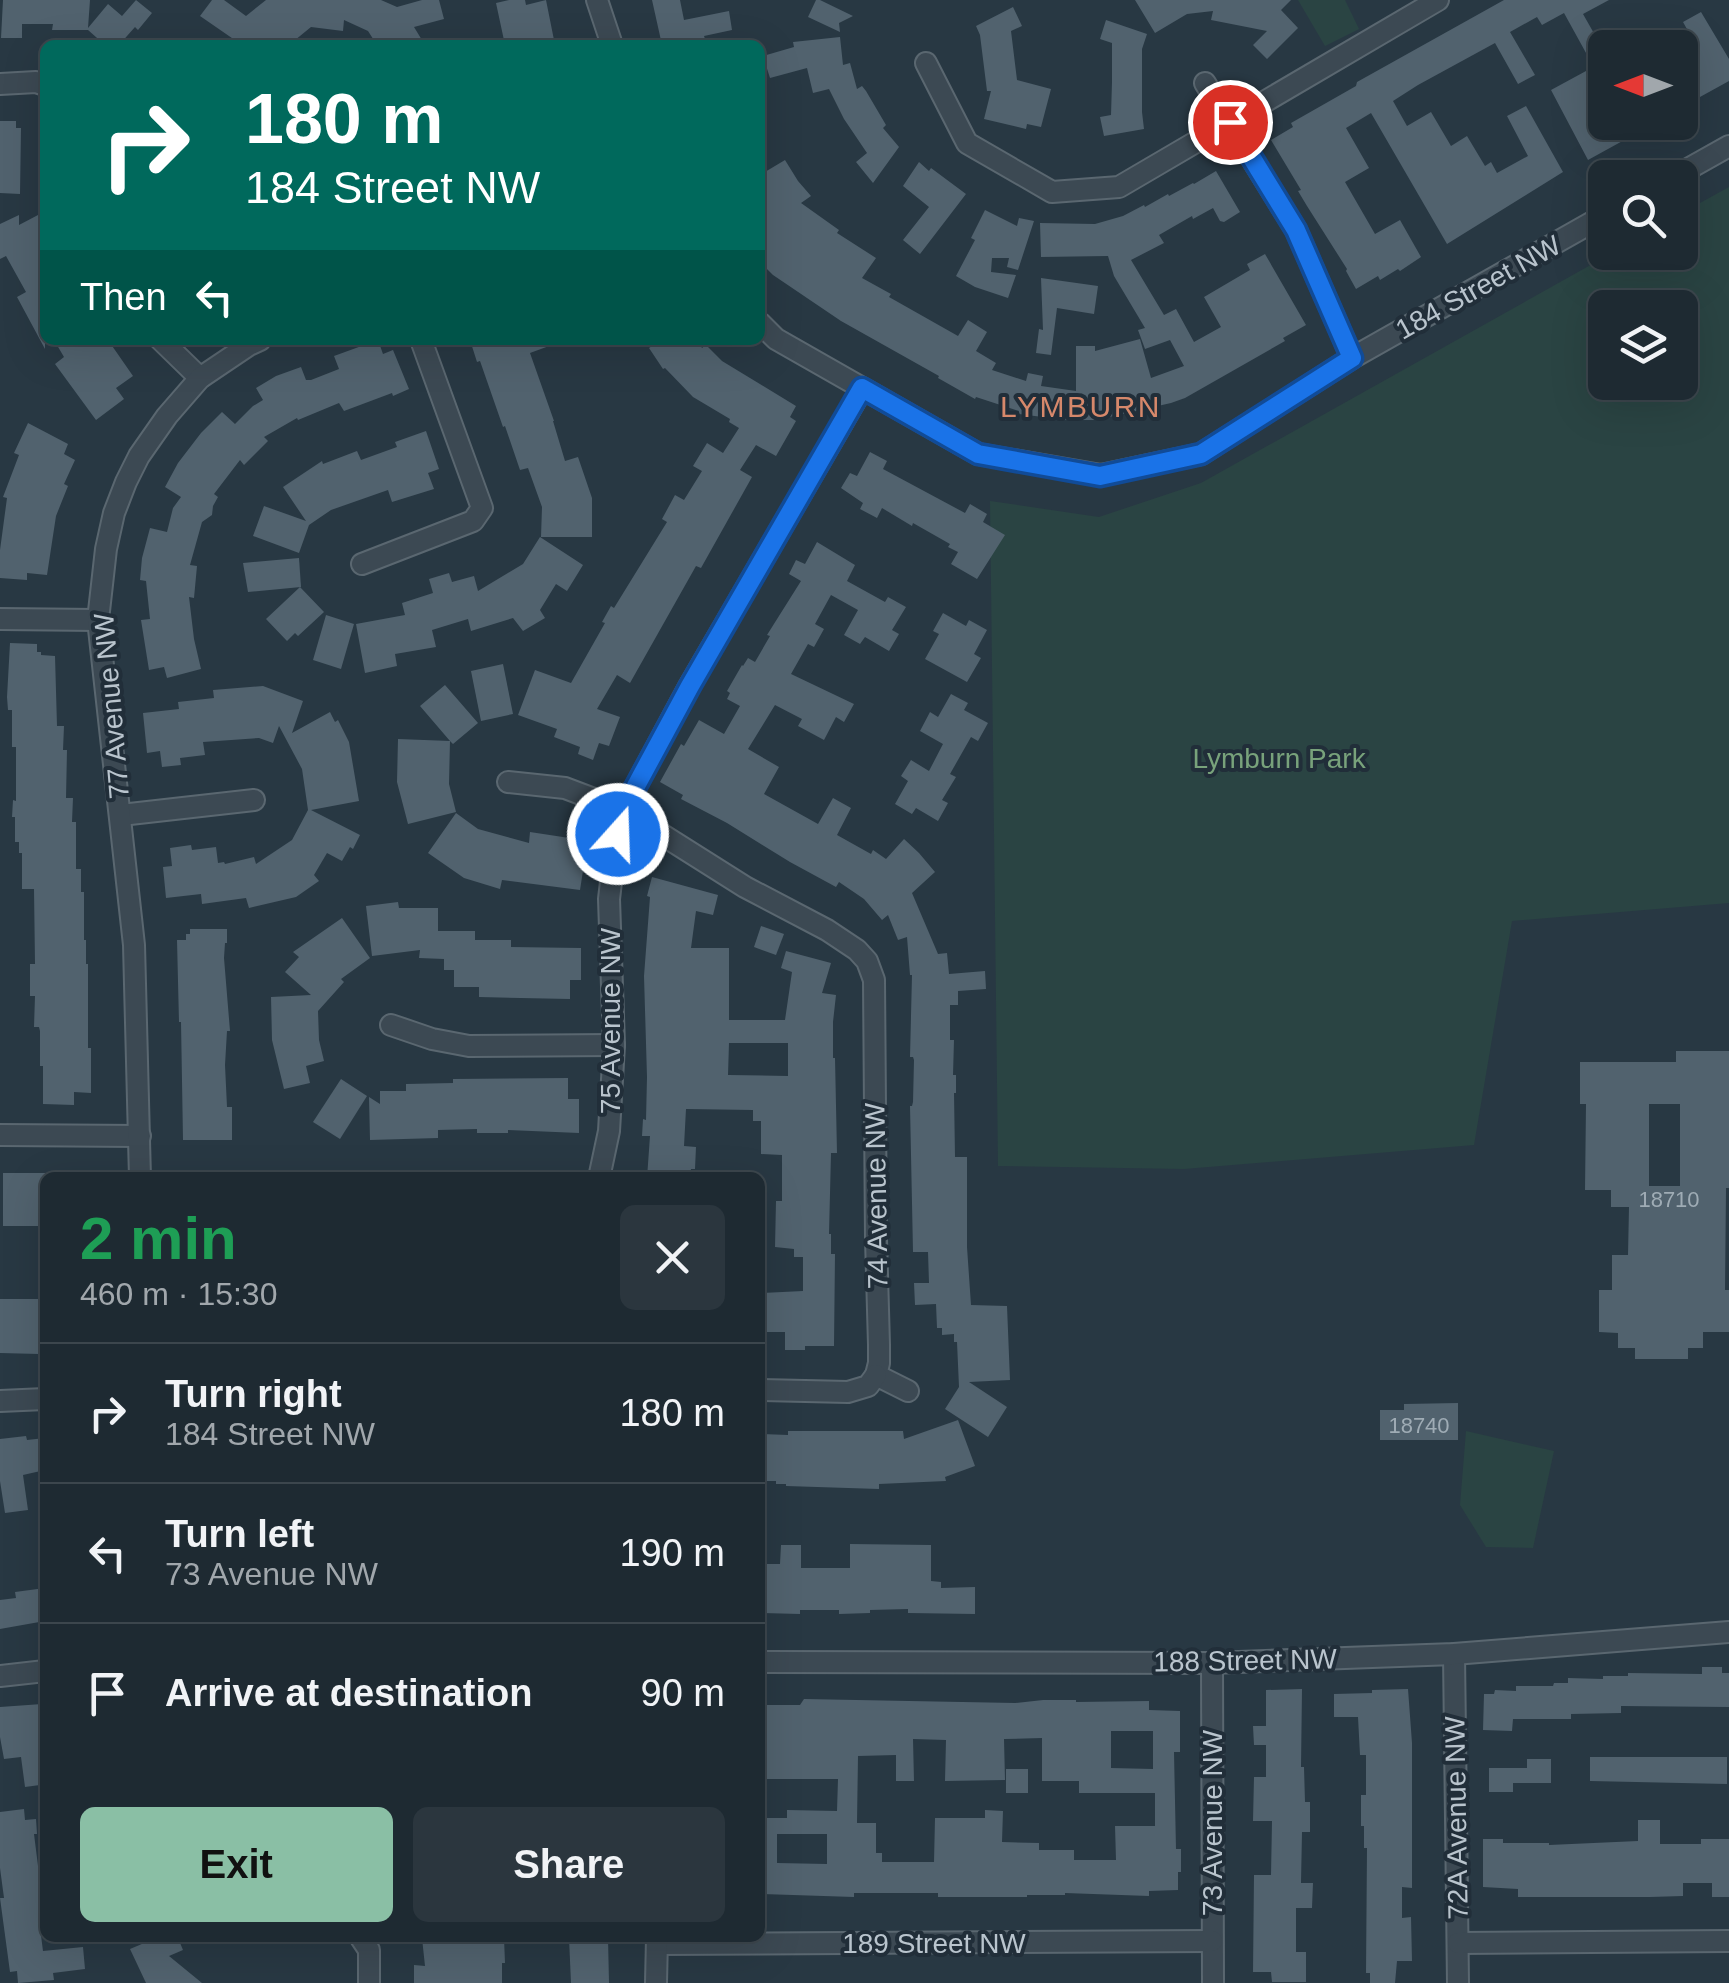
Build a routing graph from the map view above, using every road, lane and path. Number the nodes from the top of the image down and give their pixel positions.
1 (598, 0) edge
2 (1438, 0) edge
3 (610, 40) edge
4 (926, 64) dead end
5 (40, 83) edge
6 (1205, 83) dead end
7 (0, 84) edge
8 (1230, 122) junction
9 (1729, 146) edge
10 (1698, 163) edge
11 (1588, 225) edge
12 (765, 329) edge
13 (166, 345) edge
14 (249, 345) edge
15 (423, 345) edge
16 (1352, 358) junction
17 (200, 378) junction
18 (862, 388) junction
19 (362, 564) dead end
20 (0, 619) edge
21 (98, 620) junction
22 (508, 782) dead end
23 (254, 800) dead end
24 (623, 810) junction
25 (121, 815) junction
26 (391, 1025) dead end
27 (614, 1045) junction
28 (0, 1135) edge
29 (140, 1136) junction
30 (140, 1172) edge
31 (600, 1172) edge
32 (876, 1375) junction
33 (765, 1390) edge
34 (908, 1391) dead end
35 (40, 1399) edge
36 (0, 1400) edge
37 (1729, 1632) edge
38 (1454, 1654) junction
39 (765, 1662) edge
40 (1212, 1662) junction
41 (40, 1672) edge
42 (0, 1676) edge
43 (765, 1940) edge
44 (1729, 1941) edge
45 (657, 1942) edge
46 (1212, 1942) junction
47 (1458, 1943) junction
48 (365, 1944) edge
49 (369, 1983) edge
50 (656, 1983) edge
51 (1212, 1983) edge
52 (1458, 1983) edge

1 - 3 street
2 - 8 street
4 - 8 street
5 - 7 street
6 - 8 street
8 - 16 street
9 - 10 street
11 - 16 street, 184 Street NW
12 - 18 street, 184 Street NW
13 - 17 street
14 - 17 street
15 - 19 street
16 - 18 street, 184 Street NW
17 - 21 street, 77 Avenue NW
18 - 24 street, 75 Avenue NW
20 - 21 street
21 - 25 street, 77 Avenue NW
22 - 24 street
23 - 25 street, 77 Avenue NW
24 - 27 street, 75 Avenue NW
24 - 32 street, 74 Avenue NW
25 - 29 street, 77 Avenue NW
26 - 27 street
27 - 31 street, 75 Avenue NW
28 - 29 street
29 - 30 street, 77 Avenue NW
32 - 33 street
32 - 34 street
35 - 36 street
37 - 38 street, 188 Street NW
38 - 40 street, 188 Street NW
38 - 47 street, 72A Avenue NW
39 - 40 street, 188 Street NW
40 - 46 street, 73 Avenue NW
41 - 42 street
43 - 46 street, 189 Street NW
44 - 47 street
45 - 50 street
46 - 51 street, 73 Avenue NW
47 - 52 street, 72A Avenue NW
48 - 49 street

